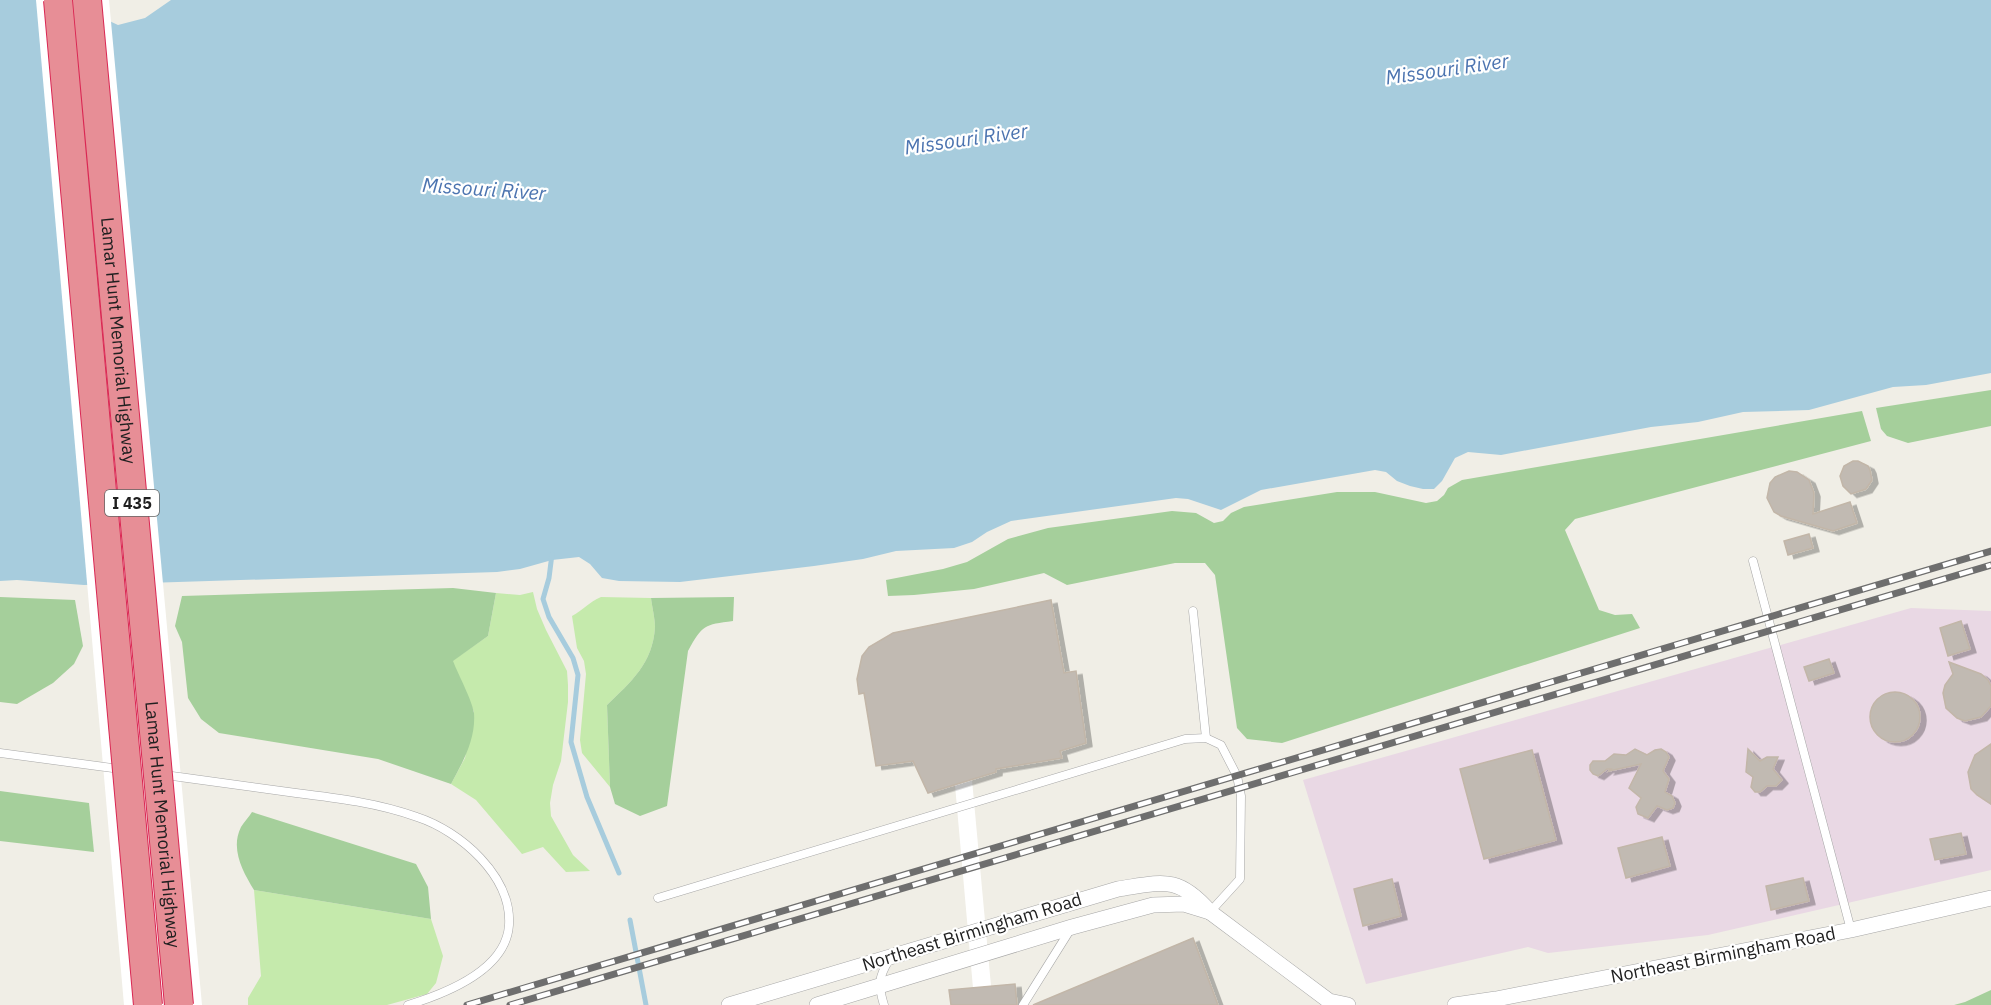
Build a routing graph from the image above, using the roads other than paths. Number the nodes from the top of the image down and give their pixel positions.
1 (58, 0) edge
2 (87, 0) edge
3 (1753, 561) dead end
4 (1193, 611) dead end
5 (1206, 738) junction
6 (0, 753) edge
7 (133, 771) dead end
8 (145, 773) dead end
9 (658, 898) dead end
10 (1991, 898) edge
11 (1210, 912) junction
12 (1072, 927) junction
13 (1851, 930) junction
14 (892, 956) junction
15 (878, 986) junction
16 (1495, 1002) edge
17 (148, 1005) edge
18 (179, 1005) edge
19 (408, 1005) edge
20 (729, 1005) edge
21 (817, 1005) edge
22 (884, 1005) edge
23 (1023, 1005) edge
24 (1348, 1005) edge
25 (1455, 1005) edge

1 - 17 highway, Lamar Hunt Memorial Highway / I 435, bridge
2 - 18 highway, Lamar Hunt Memorial Highway / I 435, bridge
3 - 13 lane
4 - 5 lane
5 - 9 lane
5 - 11 lane
6 - 7 lane
8 - 19 lane
10 - 13 street, Northeast Birmingham Road
11 - 12 street, Northeast Birmingham Road
11 - 14 street, Northeast Birmingham Road
11 - 24 street, Northeast Birmingham Road
12 - 15 street, Northeast Birmingham Road
12 - 23 lane
13 - 16 street, Northeast Birmingham Road
14 - 15 lane
14 - 20 street, Northeast Birmingham Road
15 - 21 street, Northeast Birmingham Road
15 - 22 lane
16 - 25 street, Northeast Birmingham Road

